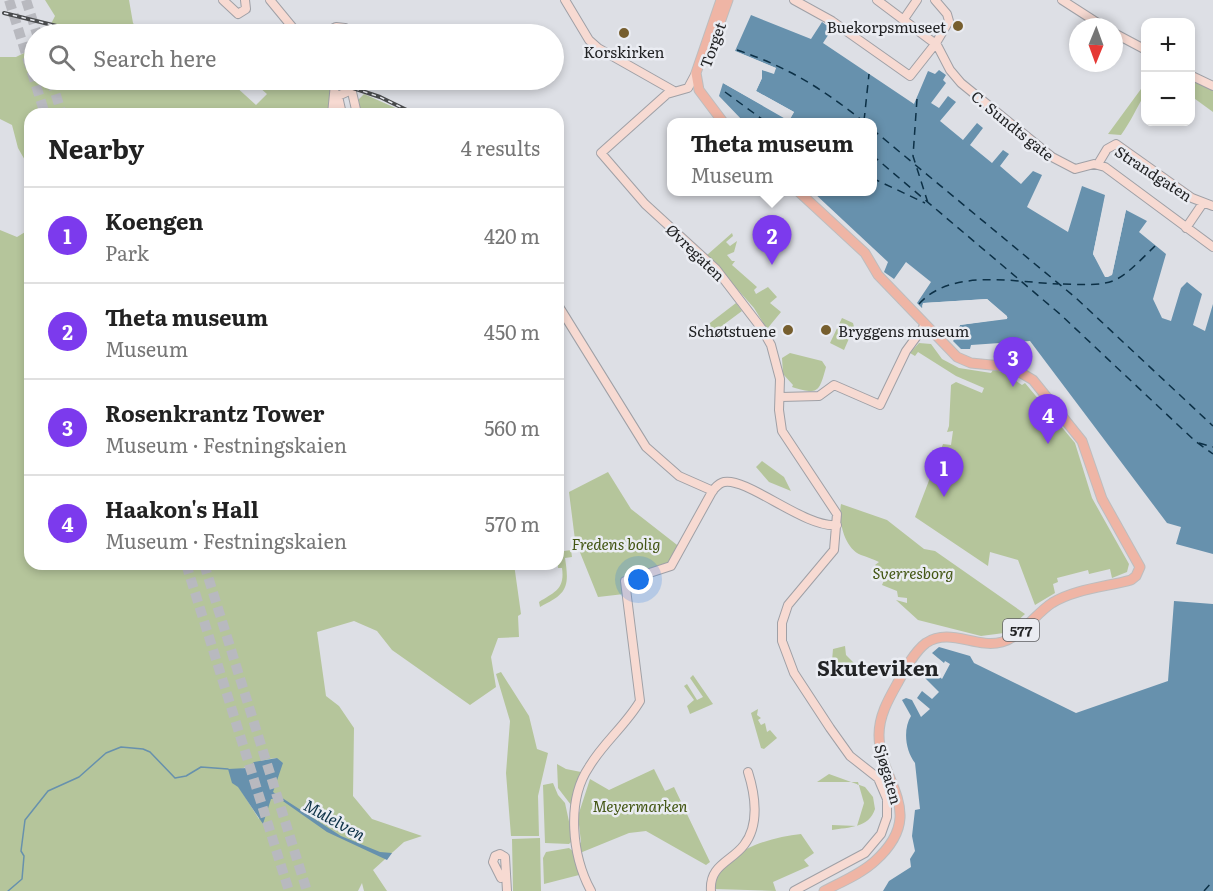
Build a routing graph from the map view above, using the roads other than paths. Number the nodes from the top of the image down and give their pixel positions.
1 (223, 0) edge
2 (245, 0) edge
3 (270, 0) edge
4 (565, 0) edge
5 (721, 0) edge
6 (728, 0) edge
7 (794, 0) edge
8 (878, 0) edge
9 (917, 0) edge
10 (934, 0) edge
11 (1062, 0) edge
12 (1090, 18) edge
13 (904, 19) junction
14 (290, 24) edge
15 (1123, 38) edge
16 (936, 43) junction
17 (1141, 47) edge
18 (943, 57) junction
19 (924, 58) junction
20 (696, 73) junction
21 (1195, 77) edge
22 (1213, 86) edge
23 (334, 90) edge
24 (699, 90) junction
25 (674, 91) junction
26 (662, 101) junction
27 (333, 108) edge
28 (340, 108) edge
29 (356, 108) edge
30 (720, 118) edge
31 (1098, 164) junction
32 (803, 196) edge
33 (1203, 203) junction
34 (1213, 206) edge
35 (1186, 228) junction
36 (1213, 247) edge
37 (564, 315) edge
38 (925, 325) junction
39 (781, 392) junction
40 (712, 491) junction
41 (837, 525) junction
42 (747, 772) dead end
43 (501, 878) dead end
44 (507, 891) edge
45 (591, 891) edge
46 (711, 891) edge
47 (794, 891) edge
48 (824, 891) edge

1 - 2 main road
3 - 14 main road
4 - 25 main road
5 - 20 main road, Torget
6 - 24 main road, Torget
7 - 19 main road
8 - 13 main road
9 - 13 main road
10 - 16 main road
11 - 12 main road
13 - 16 main road
15 - 17 main road
16 - 18 main road, C. Sundts gate
16 - 19 main road
18 - 19 main road
18 - 31 main road, C. Sundts gate
20 - 24 main road, Torget
20 - 25 main road
21 - 22 main road
23 - 27 main road
24 - 26 main road
24 - 30 main road, Torget
25 - 26 main road
26 - 39 main road, Øvregaten
28 - 29 main road
31 - 33 main road, Strandgaten
31 - 35 main road
32 - 38 main road, 577
33 - 34 main road, Strandgaten
33 - 35 main road, Strandgaten
35 - 36 main road
37 - 40 main road
38 - 39 main road
38 - 48 main road, Sjøgaten / 577
39 - 41 main road, Øvregaten
40 - 41 main road
40 - 45 main road
41 - 47 main road
42 - 46 main road
43 - 44 main road

